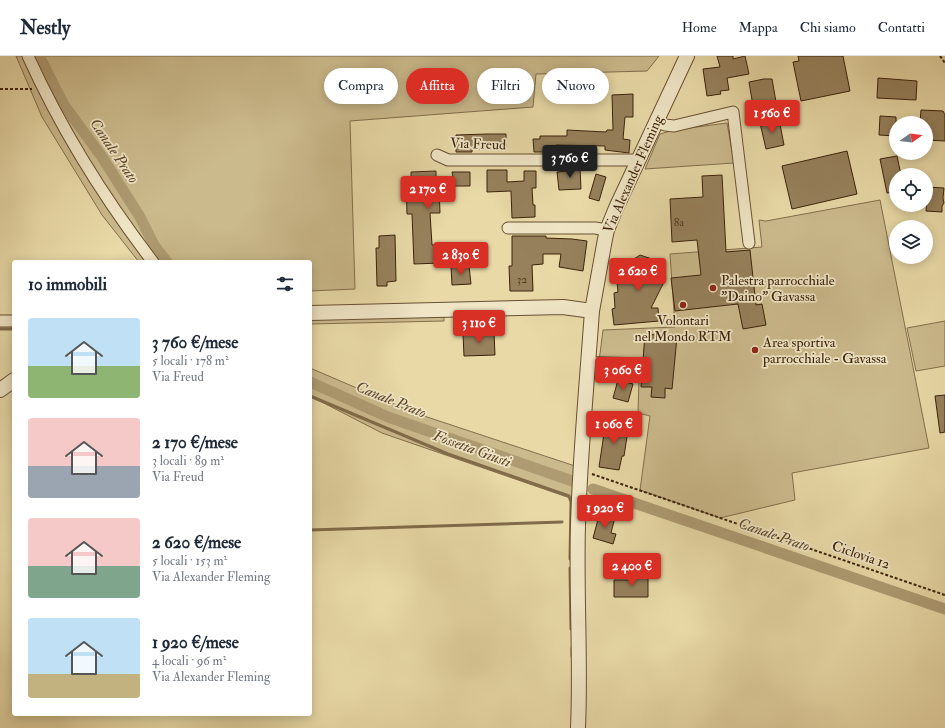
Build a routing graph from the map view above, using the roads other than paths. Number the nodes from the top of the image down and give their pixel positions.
1 (28, 56) edge
2 (687, 56) edge
3 (656, 121) junction
4 (437, 154) dead end
5 (639, 160) junction
6 (508, 228) dead end
7 (607, 230) junction
8 (749, 243) dead end
9 (151, 260) edge
10 (592, 311) junction
11 (312, 313) edge
12 (0, 321) edge
13 (12, 321) edge
14 (589, 360) junction
15 (628, 361) dead end
16 (12, 381) edge
17 (0, 390) edge
18 (578, 728) edge

1 - 9 street
2 - 3 street, Via Alexander Fleming
3 - 5 street, Via Alexander Fleming
3 - 8 street
4 - 5 street, Via Freud
5 - 7 street, Via Alexander Fleming
6 - 7 street
7 - 10 street, Via Alexander Fleming
10 - 11 street
10 - 14 street, Via Alexander Fleming
12 - 13 street
14 - 15 lane
14 - 18 street, Via Alexander Fleming
16 - 17 street

